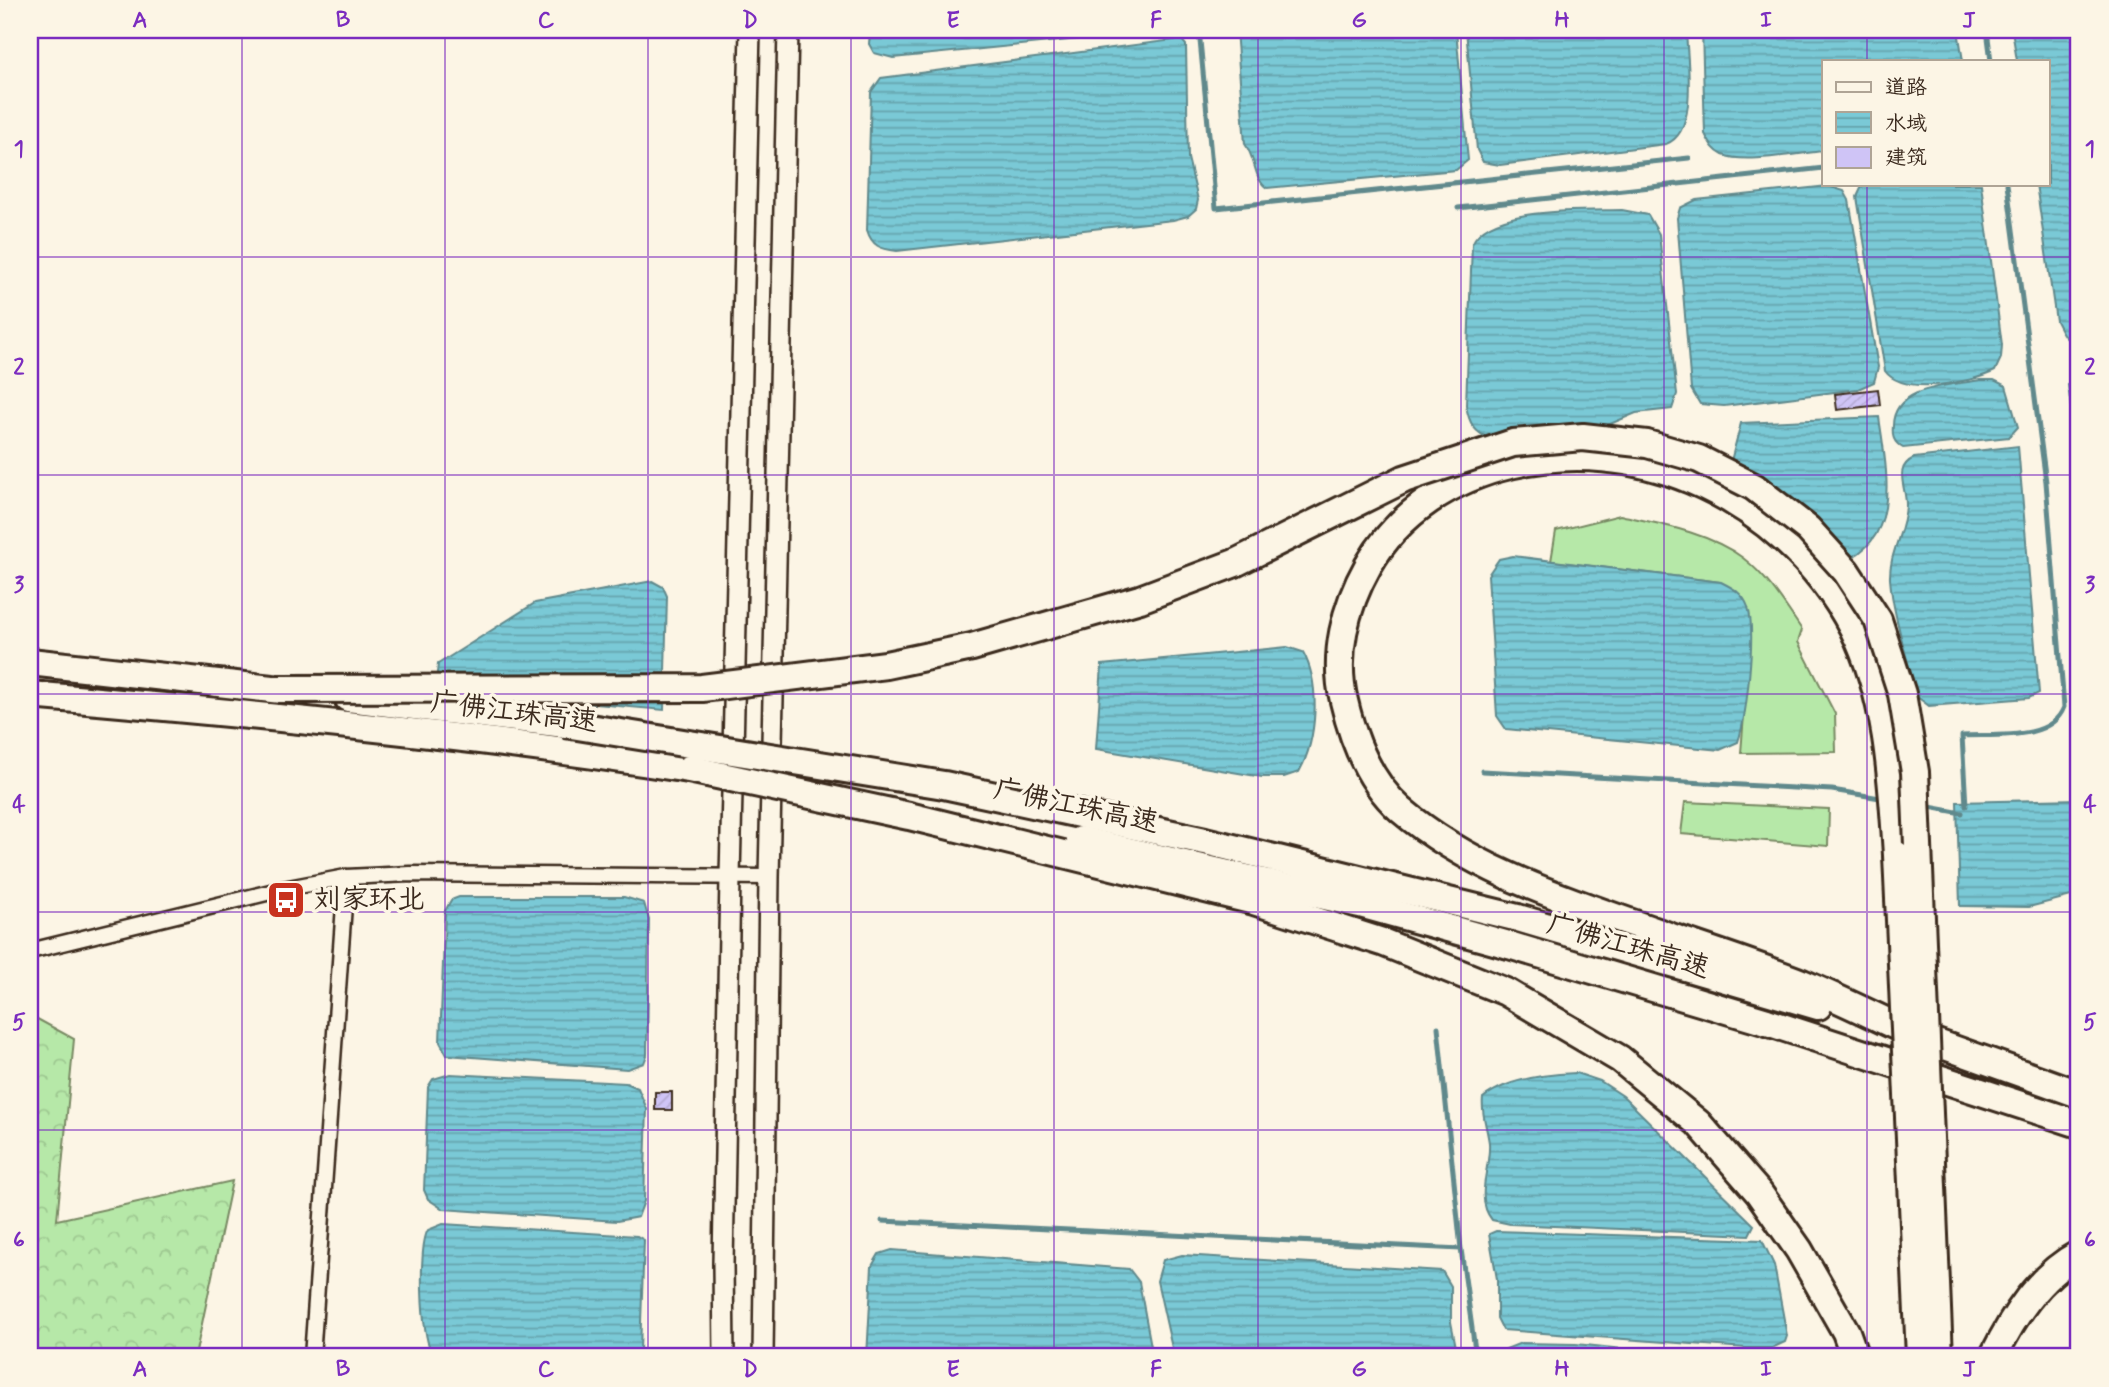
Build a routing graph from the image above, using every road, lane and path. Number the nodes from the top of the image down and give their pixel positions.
1 (750, 30) edge
2 (788, 30) edge
3 (30, 662) edge
4 (277, 689) junction
5 (30, 695) edge
6 (690, 769) junction
7 (346, 877) junction
8 (730, 877) junction
9 (769, 877) junction
10 (30, 951) edge
11 (1915, 1035) junction
12 (2079, 1094) edge
13 (2079, 1124) edge
14 (2079, 1254) edge
15 (312, 1357) edge
16 (724, 1357) edge
17 (764, 1357) edge
18 (1856, 1357) edge
19 (1920, 1357) edge
20 (1939, 1357) edge
21 (1993, 1357) edge

1 - 8 main road
2 - 9 main road
3 - 4 highway, 广佛江珠高速
4 - 11 highway, 广佛江珠高速, bridge
4 - 20 highway, bridge
5 - 6 highway, 广佛江珠高速
6 - 13 highway, 广佛江珠高速, bridge
6 - 18 highway, bridge
7 - 8 street
7 - 10 street
7 - 15 street
8 - 9 street
8 - 16 main road
9 - 17 main road
11 - 12 highway, 广佛江珠高速
11 - 19 highway, bridge
14 - 21 highway

